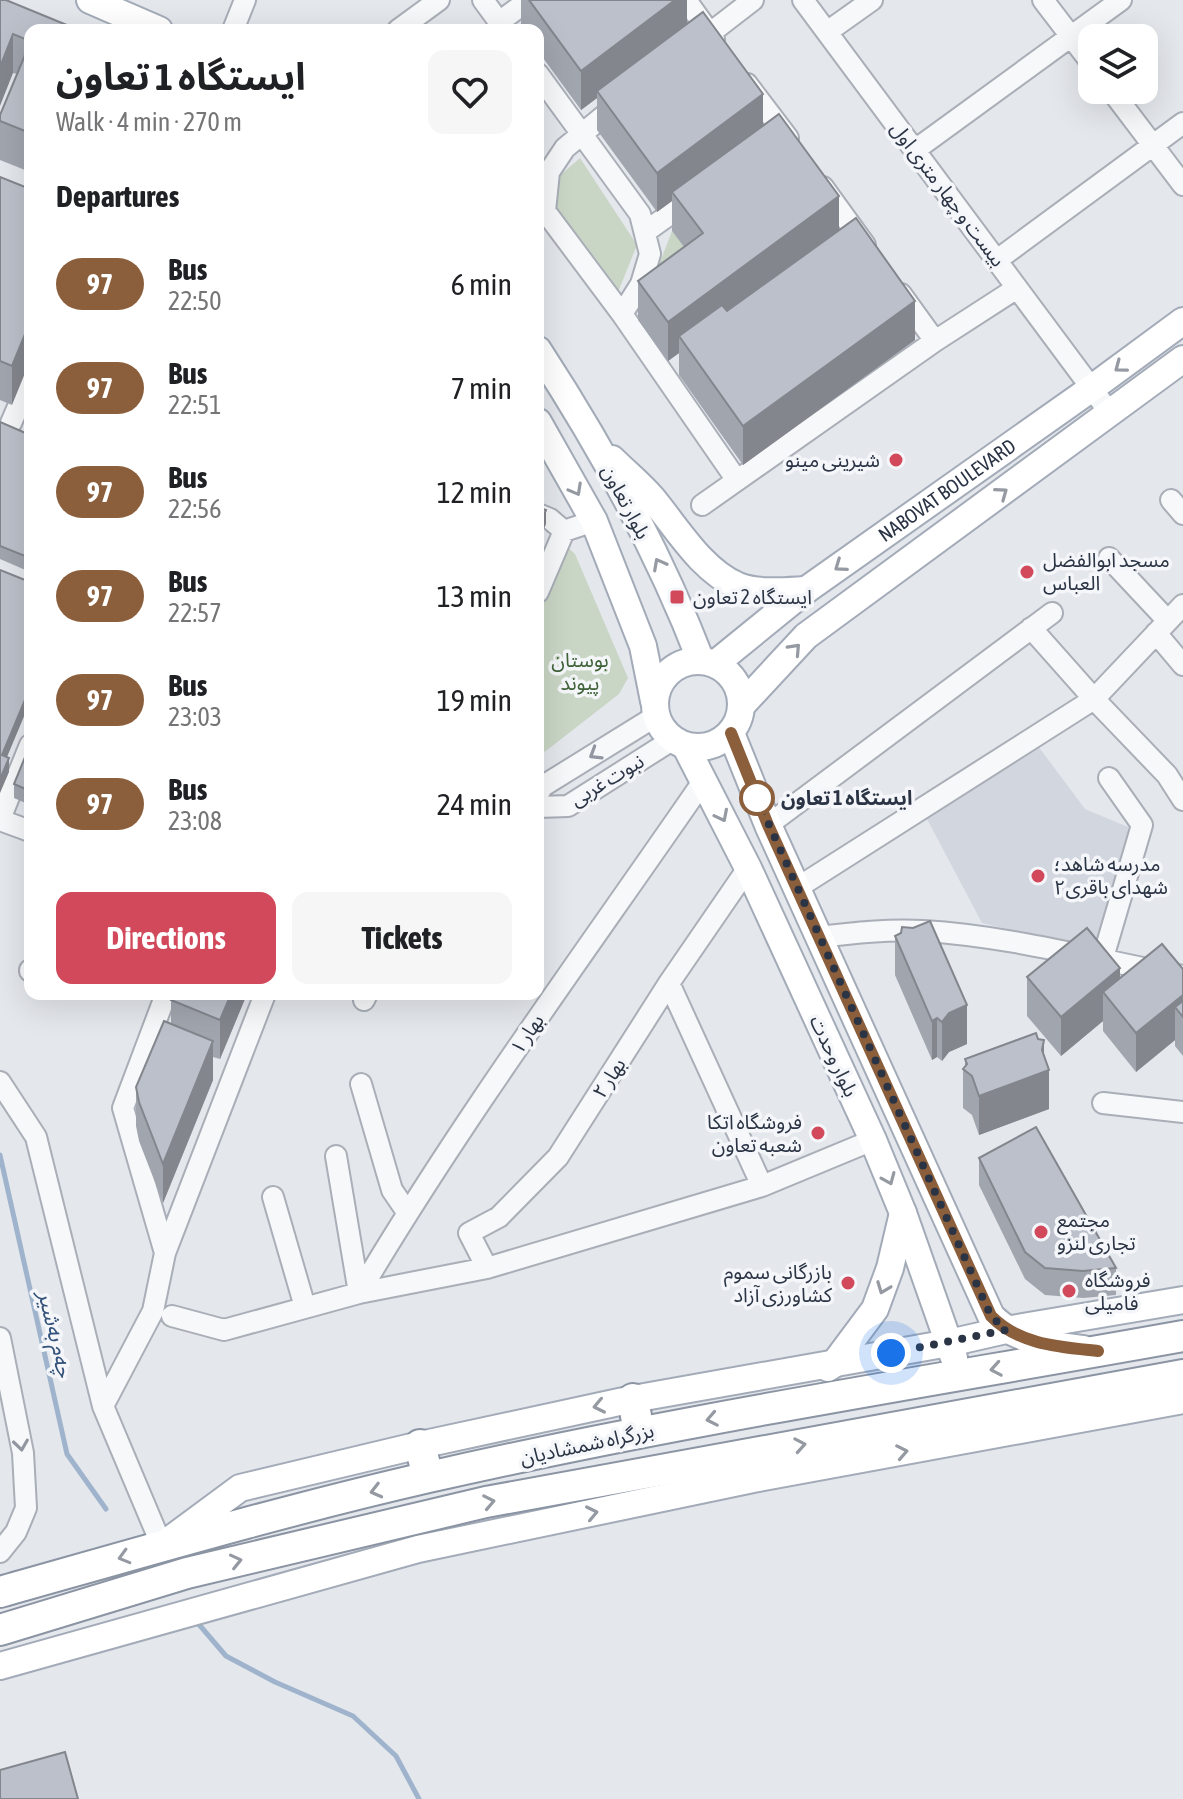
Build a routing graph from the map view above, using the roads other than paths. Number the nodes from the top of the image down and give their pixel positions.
1 (90, 0) edge
2 (245, 0) edge
3 (439, 0) edge
4 (483, 0) edge
5 (529, 0) edge
6 (686, 0) edge
7 (753, 0) edge
8 (803, 0) edge
9 (872, 0) edge
10 (1043, 0) edge
11 (1121, 0) edge
12 (145, 24) edge
13 (235, 24) edge
14 (406, 24) edge
15 (501, 24) edge
16 (504, 24) edge
17 (827, 32) junction
18 (710, 33) junction
19 (1071, 37) junction
20 (1078, 46) edge
21 (674, 60) edge
22 (544, 85) edge
23 (628, 96) edge
24 (1122, 104) edge
25 (1183, 123) edge
26 (581, 132) junction
27 (1153, 145) junction
28 (915, 150) junction
29 (1183, 185) edge
30 (708, 187) edge
31 (645, 232) junction
32 (875, 259) edge
33 (997, 260) junction
34 (892, 283) edge
35 (1017, 288) junction
36 (622, 314) junction
37 (1183, 321) edge
38 (935, 341) junction
39 (1183, 359) edge
40 (544, 360) edge
41 (1092, 388) junction
42 (24, 396) edge
43 (1110, 413) junction
44 (14, 424) edge
45 (544, 433) edge
46 (596, 444) junction
47 (736, 479) junction
48 (702, 505) dead end
49 (544, 516) edge
50 (594, 521) junction
51 (564, 531) junction
52 (1109, 558) dead end
53 (544, 578) edge
54 (806, 590) junction
55 (1183, 605) edge
56 (1052, 613) dead end
57 (1162, 627) junction
58 (1031, 628) junction
59 (708, 662) junction
60 (1183, 665) edge
61 (1094, 699) junction
62 (741, 706) junction
63 (655, 709) junction
64 (731, 733) junction
65 (679, 744) junction
66 (24, 760) edge
67 (1109, 778) dead end
68 (704, 780) junction
69 (544, 785) edge
70 (1183, 800) edge
71 (544, 807) edge
72 (0, 819) edge
73 (768, 825) junction
74 (24, 829) edge
75 (748, 868) junction
76 (797, 888) junction
77 (819, 937) junction
78 (1102, 961) junction
79 (1183, 976) edge
80 (669, 983) junction
81 (165, 1000) edge
82 (262, 1000) edge
83 (0, 1082) edge
84 (361, 1084) dead end
85 (1103, 1103) dead end
86 (1183, 1112) edge
87 (873, 1140) junction
88 (336, 1156) dead end
89 (762, 1186) junction
90 (273, 1197) dead end
91 (407, 1212) junction
92 (903, 1213) junction
93 (165, 1253) junction
94 (487, 1268) junction
95 (359, 1293) junction
96 (981, 1294) junction
97 (1183, 1300) edge
98 (305, 1307) junction
99 (936, 1307) junction
100 (172, 1316) dead end
101 (1006, 1330) junction
102 (1183, 1336) edge
103 (0, 1338) edge
104 (949, 1343) junction
105 (1098, 1351) junction
106 (834, 1364) junction
107 (1183, 1375) edge
108 (960, 1376) junction
109 (1098, 1391) junction
110 (633, 1399) junction
111 (1183, 1400) edge
112 (103, 1406) junction
113 (761, 1410) junction
114 (1130, 1410) junction
115 (1080, 1419) junction
116 (639, 1433) junction
117 (420, 1445) junction
118 (428, 1477) junction
119 (162, 1546) junction
120 (0, 1552) edge
121 (0, 1592) edge
122 (0, 1630) edge
123 (0, 1666) edge

1 - 12 main road
2 - 13 street
3 - 14 street
4 - 15 street
5 - 16 street
6 - 18 street
7 - 18 street
8 - 17 street, بیست و چهار متری اول
9 - 17 street
10 - 19 street
11 - 19 street
17 - 28 street, بیست و چهار متری اول
18 - 21 street
18 - 32 street
19 - 20 street
19 - 28 street
22 - 26 street
23 - 26 street
24 - 27 street
25 - 27 street
26 - 31 street
26 - 36 street
27 - 29 street
27 - 33 street
28 - 33 street, بیست و چهار متری اول
30 - 31 street
31 - 36 street
33 - 35 street, بیست و چهار متری اول
34 - 38 street
35 - 38 street
35 - 41 street, بیست و چهار متری اول
36 - 47 street
37 -> 41 main road, NABOVAT BOULEVARD
38 - 47 street
39 - 43 main road, NABOVAT BOULEVARD
40 - 46 main road, بلوار تعاون
41 - 43 street, بیست و چهار متری اول
41 -> 54 main road, NABOVAT BOULEVARD
42 - 44 street
62 -> 43 main road, NABOVAT BOULEVARD
45 -> 50 main road, بلوار تعاون
46 - 54 main road
59 -> 46 main road, بلوار تعاون
47 - 48 street
49 - 51 street
50 - 51 street
50 - 63 main road, بلوار تعاون
51 - 53 street
52 - 57 street
54 - 59 main road, NABOVAT BOULEVARD
55 - 57 street
56 - 58 street
57 - 60 street
57 - 61 street
58 - 61 street
58 - 73 street
59 - 62 main road
59 - 63 main road
61 - 70 street
61 - 76 street
62 - 64 main road
63 - 65 main road
63 -> 69 street, نبوت غربی
64 - 65 main road
64 - 73 main road, بلوار وحدت
65 - 68 main road, بلوار وحدت
65 - 71 street, نبوت غربی
66 - 72 street
67 - 78 street
68 -> 75 main road, بلوار وحدت
68 - 91 street, بهار ۱
72 - 74 street
73 - 76 main road, بلوار وحدت
75 - 80 street, بهار ۲
75 - 87 main road, بلوار وحدت
76 - 77 main road, بلوار وحدت
77 - 78 street
77 - 96 main road, بلوار وحدت
78 - 79 street
80 - 89 street
80 - 94 street, بهار ۲
81 - 93 street
82 - 93 street
83 - 112 street
84 - 91 street
85 - 86 street
87 - 89 street
87 -> 92 main road, بلوار وحدت
88 - 95 street
89 - 94 street
90 - 98 street
91 - 95 street, بهار ۱
92 - 99 main road, بلوار وحدت
92 -> 106 main road
93 - 112 street
94 - 95 street
95 - 98 street
96 - 99 main road
96 - 101 main road, بلوار وحدت
97 - 101 main road
98 - 100 street
99 - 104 main road, بلوار وحدت
101 - 104 main road
101 - 105 main road
102 - 105 highway, بزرگراه شمشادیان
103 -> 120 street
104 - 106 main road
104 - 108 main road, بلوار وحدت
105 -> 108 highway, بزرگراه شمشادیان
106 - 110 main road
106 - 113 main road
107 - 109 highway, بزرگراه شمشادیان
108 - 113 highway, بزرگراه شمشادیان
109 - 114 main road
109 - 115 main road
122 -> 109 highway, بزرگراه شمشادیان
110 - 116 highway
110 -> 117 main road
111 - 114 main road
112 - 119 street
113 -> 116 highway, بزرگراه شمشادیان
114 - 115 main road
123 -> 115 main road
116 - 118 highway, بزرگراه شمشادیان
117 - 118 highway
117 - 119 main road
118 -> 119 highway, بزرگراه شمشادیان
119 -> 121 highway, بزرگراه شمشادیان

